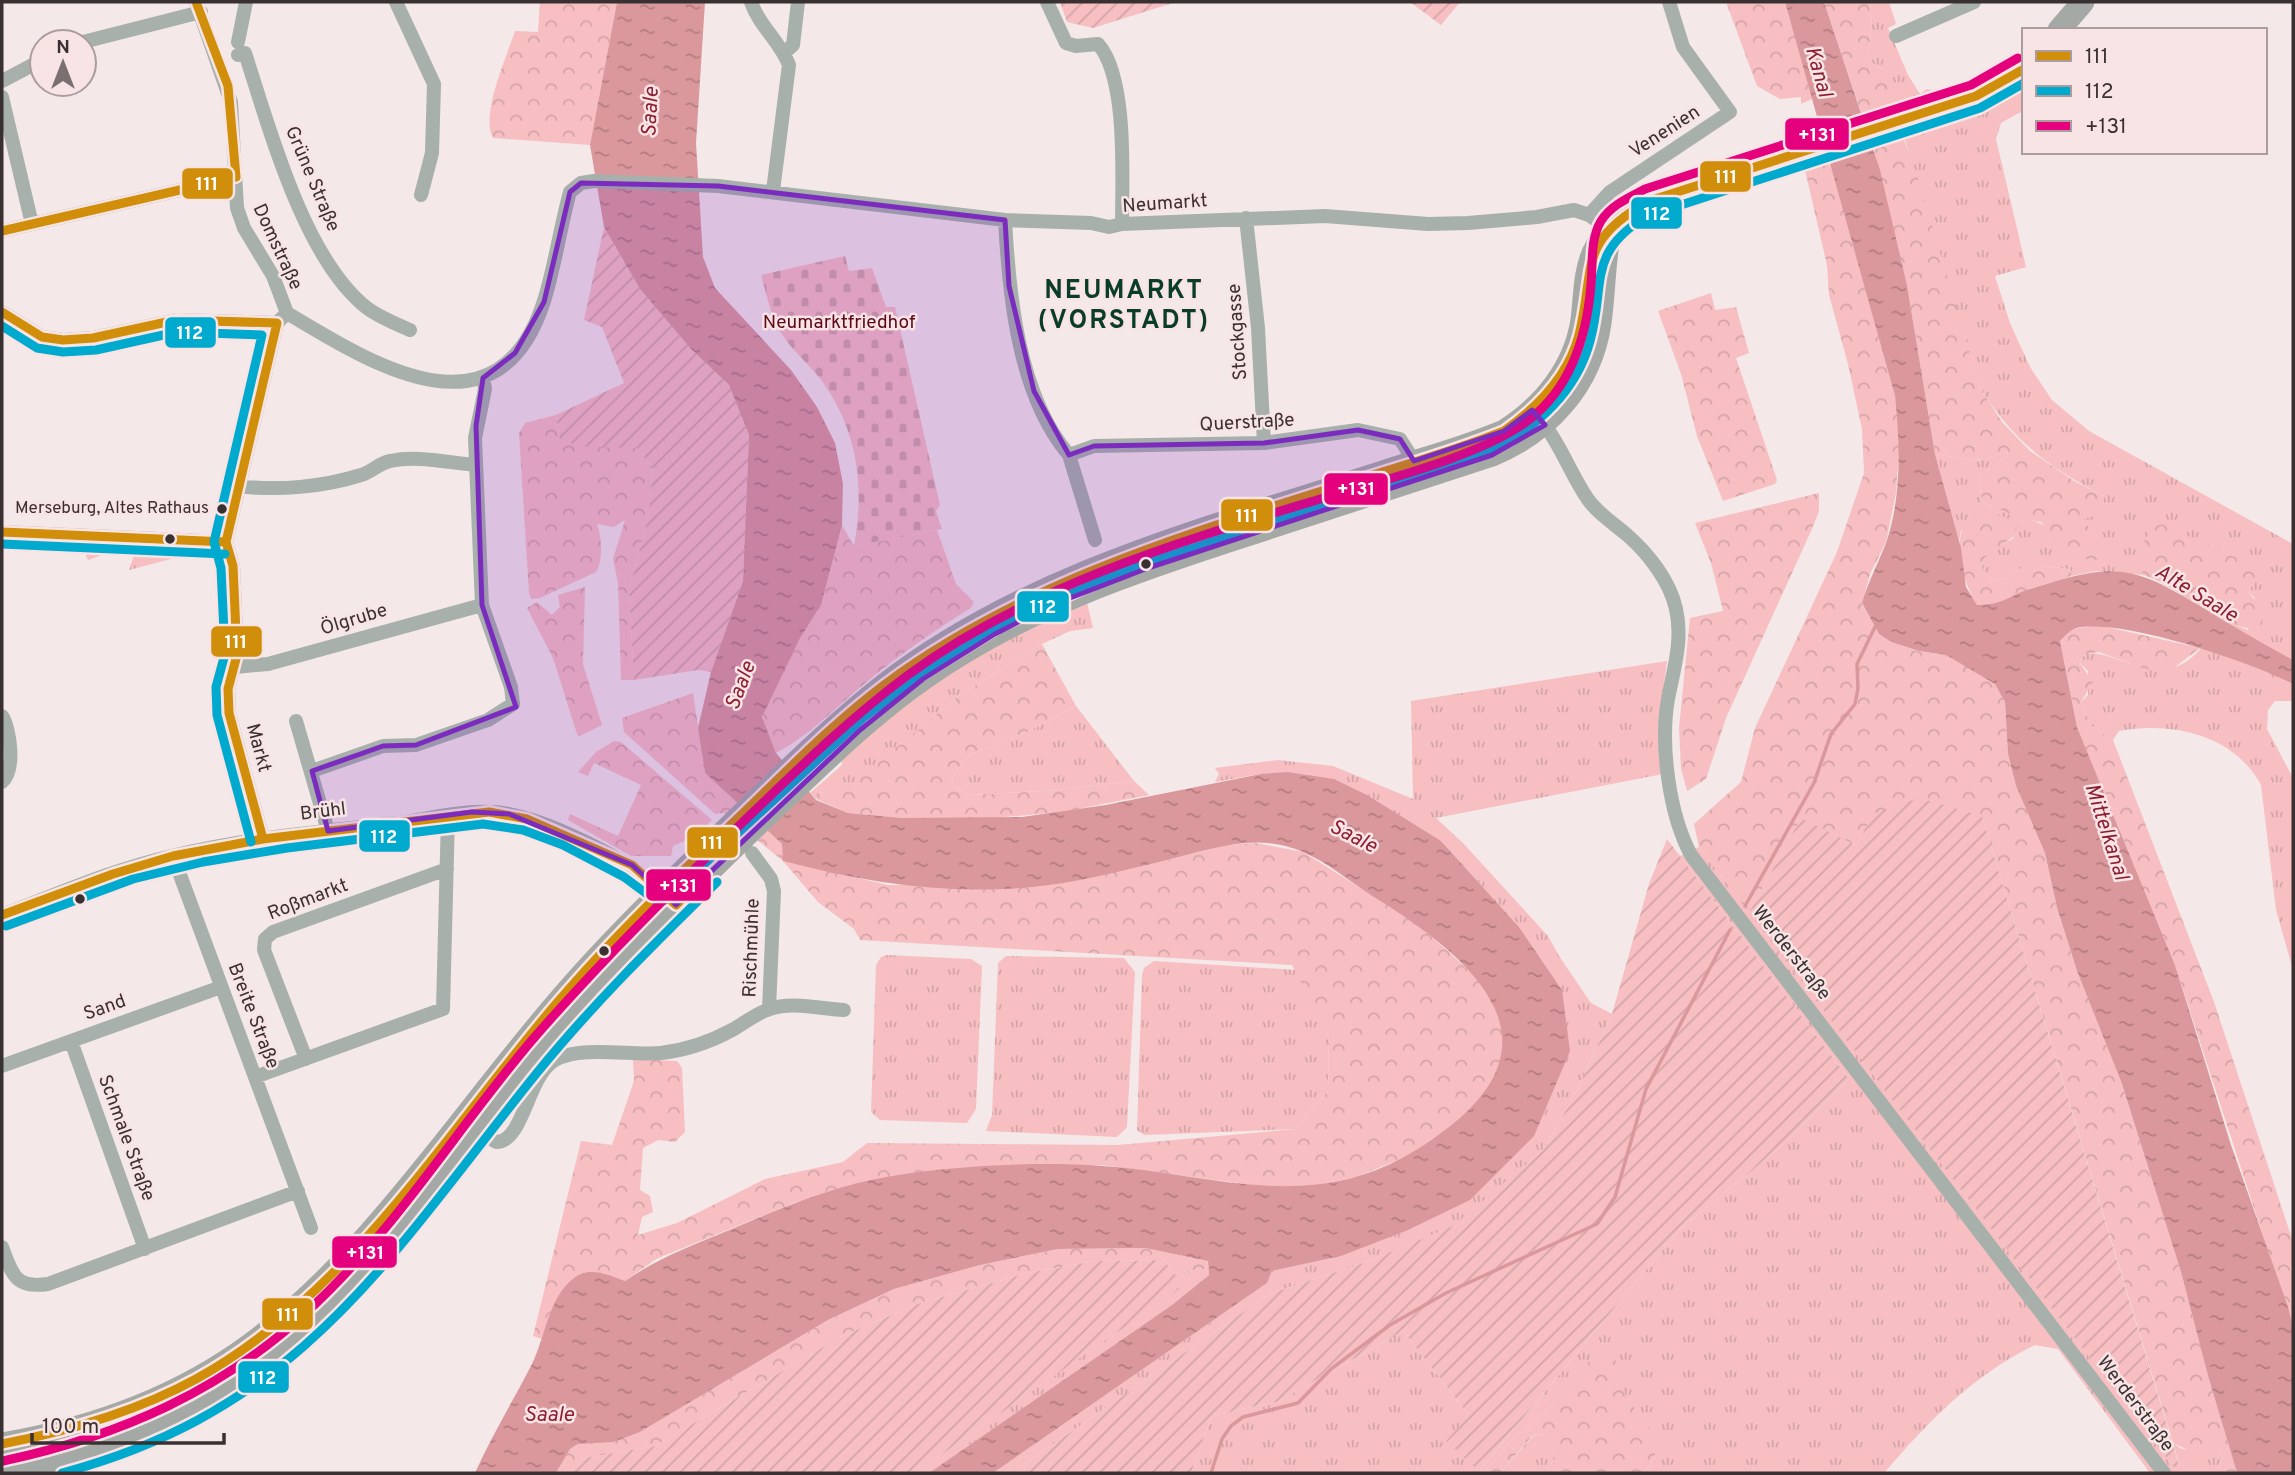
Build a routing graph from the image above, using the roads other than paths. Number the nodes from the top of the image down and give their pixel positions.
1 (246, 2) edge
2 (751, 2) edge
3 (798, 2) edge
4 (1047, 2) edge
5 (1669, 2) edge
6 (1974, 2) edge
7 (2083, 2) edge
8 (199, 7) edge
9 (398, 7) edge
10 (2061, 28) edge
11 (1896, 36) dead end
12 (98, 37) edge
13 (238, 47) junction
14 (784, 52) junction
15 (218, 61) junction
16 (28, 67) edge
17 (2022, 70) edge
18 (2, 81) edge
19 (2, 97) edge
20 (236, 177) junction
21 (773, 191) junction
22 (421, 195) dead end
23 (1589, 215) junction
24 (1246, 219) junction
25 (1005, 220) junction
26 (32, 224) junction
27 (1122, 224) junction
28 (1610, 230) junction
29 (2, 231) edge
30 (2, 312) edge
31 (282, 318) junction
32 (410, 330) dead end
33 (483, 378) junction
34 (1539, 417) junction
35 (1264, 443) junction
36 (1069, 455) junction
37 (1414, 461) junction
38 (476, 465) junction
39 (238, 486) junction
40 (2, 532) edge
41 (1094, 540) dead end
42 (226, 542) junction
43 (482, 605) junction
44 (235, 667) junction
45 (3, 715) edge
46 (296, 721) dead end
47 (819, 755) junction
48 (312, 771) junction
49 (2, 782) edge
50 (448, 816) junction
51 (328, 831) junction
52 (263, 839) junction
53 (752, 853) dead end
54 (173, 856) junction
55 (447, 869) junction
56 (668, 897) junction
57 (2, 915) edge
58 (221, 986) junction
59 (769, 1009) junction
60 (844, 1010) dead end
61 (71, 1041) junction
62 (306, 1059) junction
63 (2, 1066) edge
64 (255, 1077) junction
65 (476, 1129) junction
66 (298, 1191) junction
67 (311, 1228) dead end
68 (2, 1247) edge
69 (145, 1249) junction
70 (2, 1444) edge
71 (6, 1473) edge
72 (2164, 1473) edge

1 - 13 street
2 - 14 street
3 - 14 street
4 - 27 street
5 - 23 street, Venenien
6 - 11 street
7 - 10 main road
8 - 12 street
8 - 15 street, Domstraße
9 - 22 street
13 - 15 street
13 - 32 street, Grüne Straße
14 - 21 street
15 - 20 street, Domstraße
16 - 18 street
17 - 28 main road
19 - 26 street
20 - 26 street
20 - 31 street, Domstraße
21 - 25 street, Neumarkt
21 - 33 street, Neumarkt
23 - 24 street, Neumarkt
23 - 28 street
24 - 27 street, Neumarkt
24 - 35 street, Stockgasse
25 - 27 street, Neumarkt
25 - 36 street
26 - 29 street
28 - 34 main road
30 - 31 street
31 - 33 street
31 - 39 street
33 - 38 street
34 - 37 main road
34 - 47 main road
34 - 72 street, Werderstraße
35 - 36 street, Querstraße
35 - 37 street, Querstraße
36 - 41 street
37 - 47 main road
38 - 39 street
38 - 43 street
39 - 42 street
40 - 42 street
42 - 44 street, Markt
43 - 44 street, Ölgrube
43 - 48 street
44 - 52 street, Markt
45 - 49 street
46 - 48 street
47 - 56 main road
48 - 51 street
50 - 51 street, Brühl
50 - 55 street
50 - 56 street, Brühl
51 - 52 street, Brühl
52 - 54 street, Brühl
53 - 59 street, Rischmühle
54 - 57 street, Brühl
54 - 58 street, Breite Straße
55 - 62 street
55 - 62 street, Roßmarkt
56 - 65 main road
56 - 70 main road
58 - 61 street, Sand
58 - 64 street, Breite Straße
59 - 60 street, Rischmühle
59 - 65 street, Rischmühle
61 - 63 street, Sand
61 - 69 street, Schmale Straße
62 - 64 street
64 - 66 street, Breite Straße
65 - 71 main road
66 - 67 street, Breite Straße
66 - 69 street
68 - 69 street

